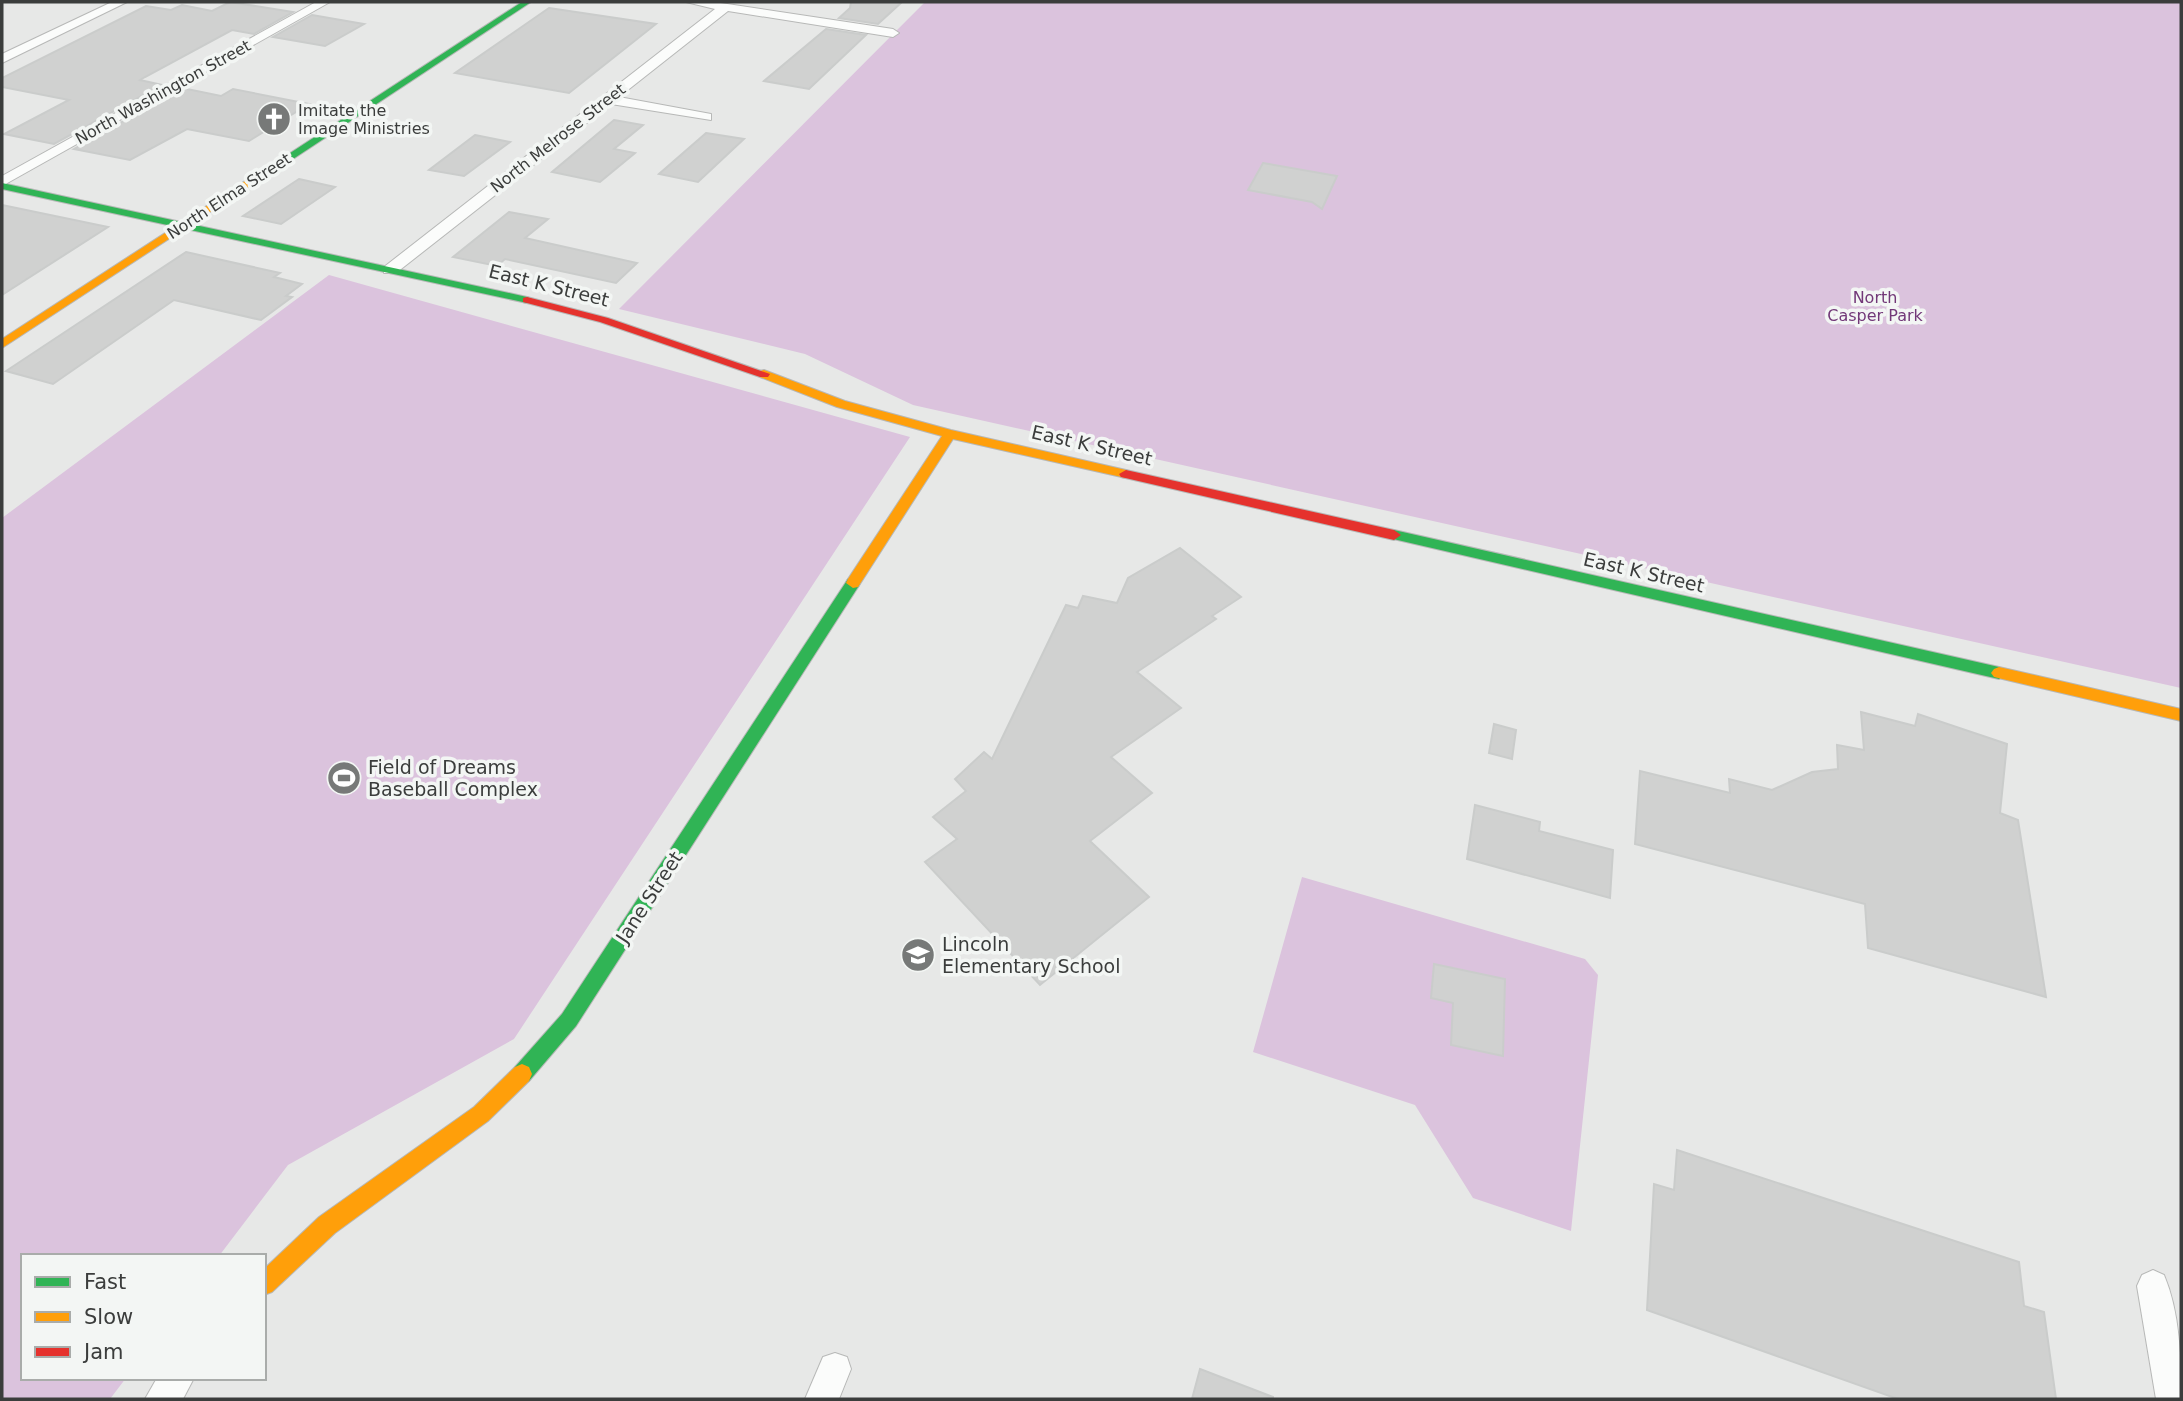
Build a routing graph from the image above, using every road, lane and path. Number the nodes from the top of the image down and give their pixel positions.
1 (121, 2) edge
2 (324, 2) edge
3 (527, 2) edge
4 (692, 2) edge
5 (726, 7) junction
6 (893, 33) dead end
7 (13, 39) dead end
8 (35, 43) junction
9 (2, 60) edge
10 (607, 99) junction
11 (706, 117) dead end
12 (2, 184) edge
13 (185, 225) junction
14 (390, 270) junction
15 (2, 344) edge
16 (950, 434) junction
17 (2181, 715) edge
18 (266, 1282) edge
19 (2153, 1286) dead end
20 (835, 1369) dead end
21 (176, 1380) edge
22 (162, 1399) edge
23 (822, 1399) edge
24 (2173, 1399) edge

1 - 8 street
2 - 12 street, North Washington Street
3 - 13 street, North Elma Street
4 - 5 street
5 - 6 street
5 - 10 street, North Melrose Street
7 - 8 street
8 - 9 street
10 - 11 street
10 - 14 street, North Melrose Street
12 - 13 street, East K Street
13 - 14 street, East K Street
13 - 15 street, North Elma Street
14 - 16 street, East K Street
16 - 17 street, East K Street
16 - 18 street, Jane Street
19 - 24 street
20 - 23 street
21 - 22 street

